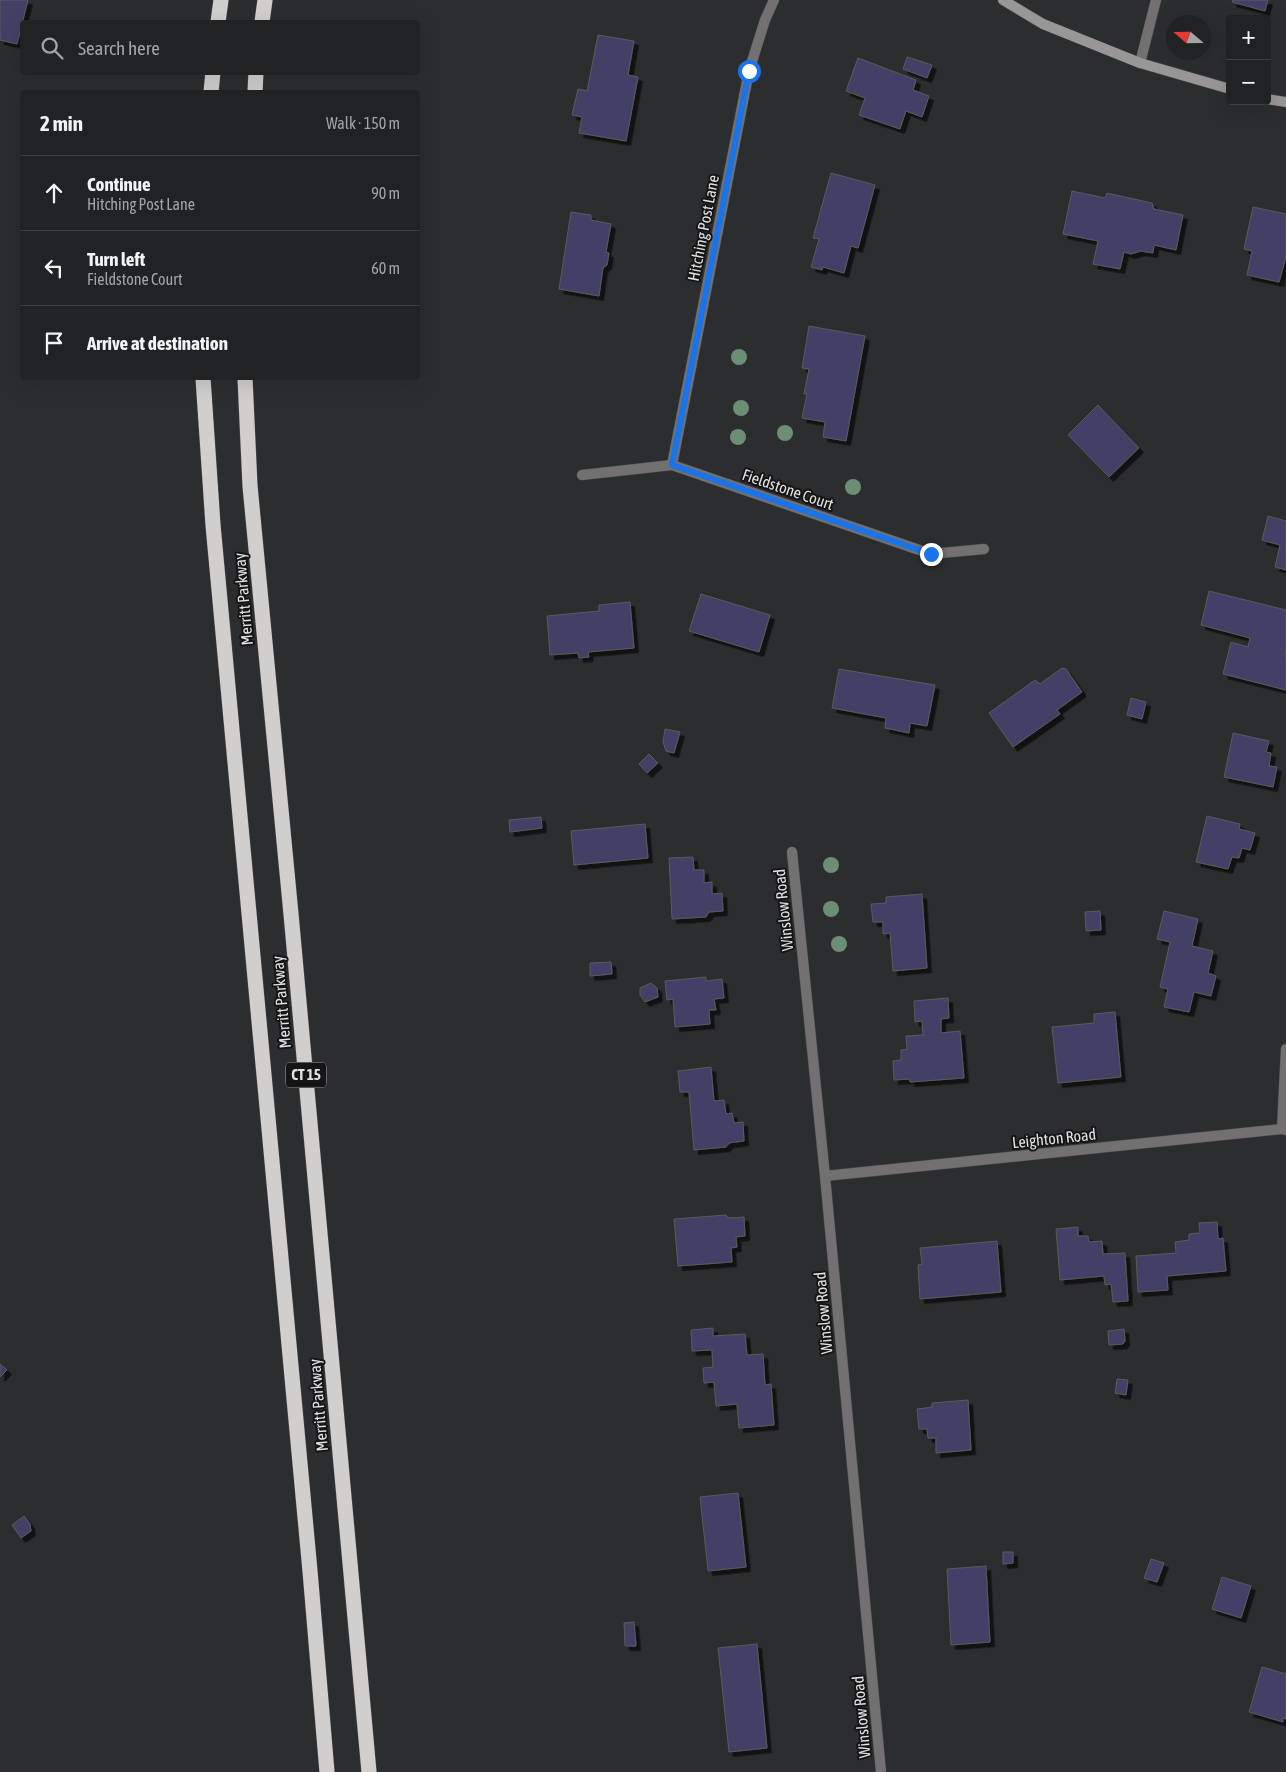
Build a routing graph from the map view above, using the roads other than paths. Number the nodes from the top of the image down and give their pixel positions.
1 (221, 0) edge
2 (265, 0) edge
3 (774, 0) edge
4 (1003, 0) edge
5 (1156, 0) edge
6 (218, 20) edge
7 (262, 20) edge
8 (1140, 63) junction
9 (212, 75) edge
10 (256, 75) edge
11 (1226, 88) edge
12 (211, 90) edge
13 (255, 90) edge
14 (1271, 100) edge
15 (1286, 102) edge
16 (204, 380) edge
17 (245, 380) edge
18 (672, 465) junction
19 (582, 475) dead end
20 (984, 549) dead end
21 (792, 852) dead end
22 (1286, 1049) edge
23 (1284, 1130) edge
24 (825, 1176) junction
25 (327, 1772) edge
26 (369, 1772) edge
27 (881, 1772) edge

1 - 6 highway
2 - 7 highway
3 - 18 street, Hitching Post Lane
4 - 8 street
5 - 8 street
8 - 11 street
9 - 12 highway
10 - 13 highway
14 - 15 street
16 - 25 highway, Merritt Parkway / CT 15
17 - 26 highway, Merritt Parkway / CT 15
18 - 19 street, Fieldstone Court
18 - 20 street, Fieldstone Court
21 - 24 street, Winslow Road
22 - 23 street
23 - 24 street, Leighton Road
24 - 27 street, Winslow Road

